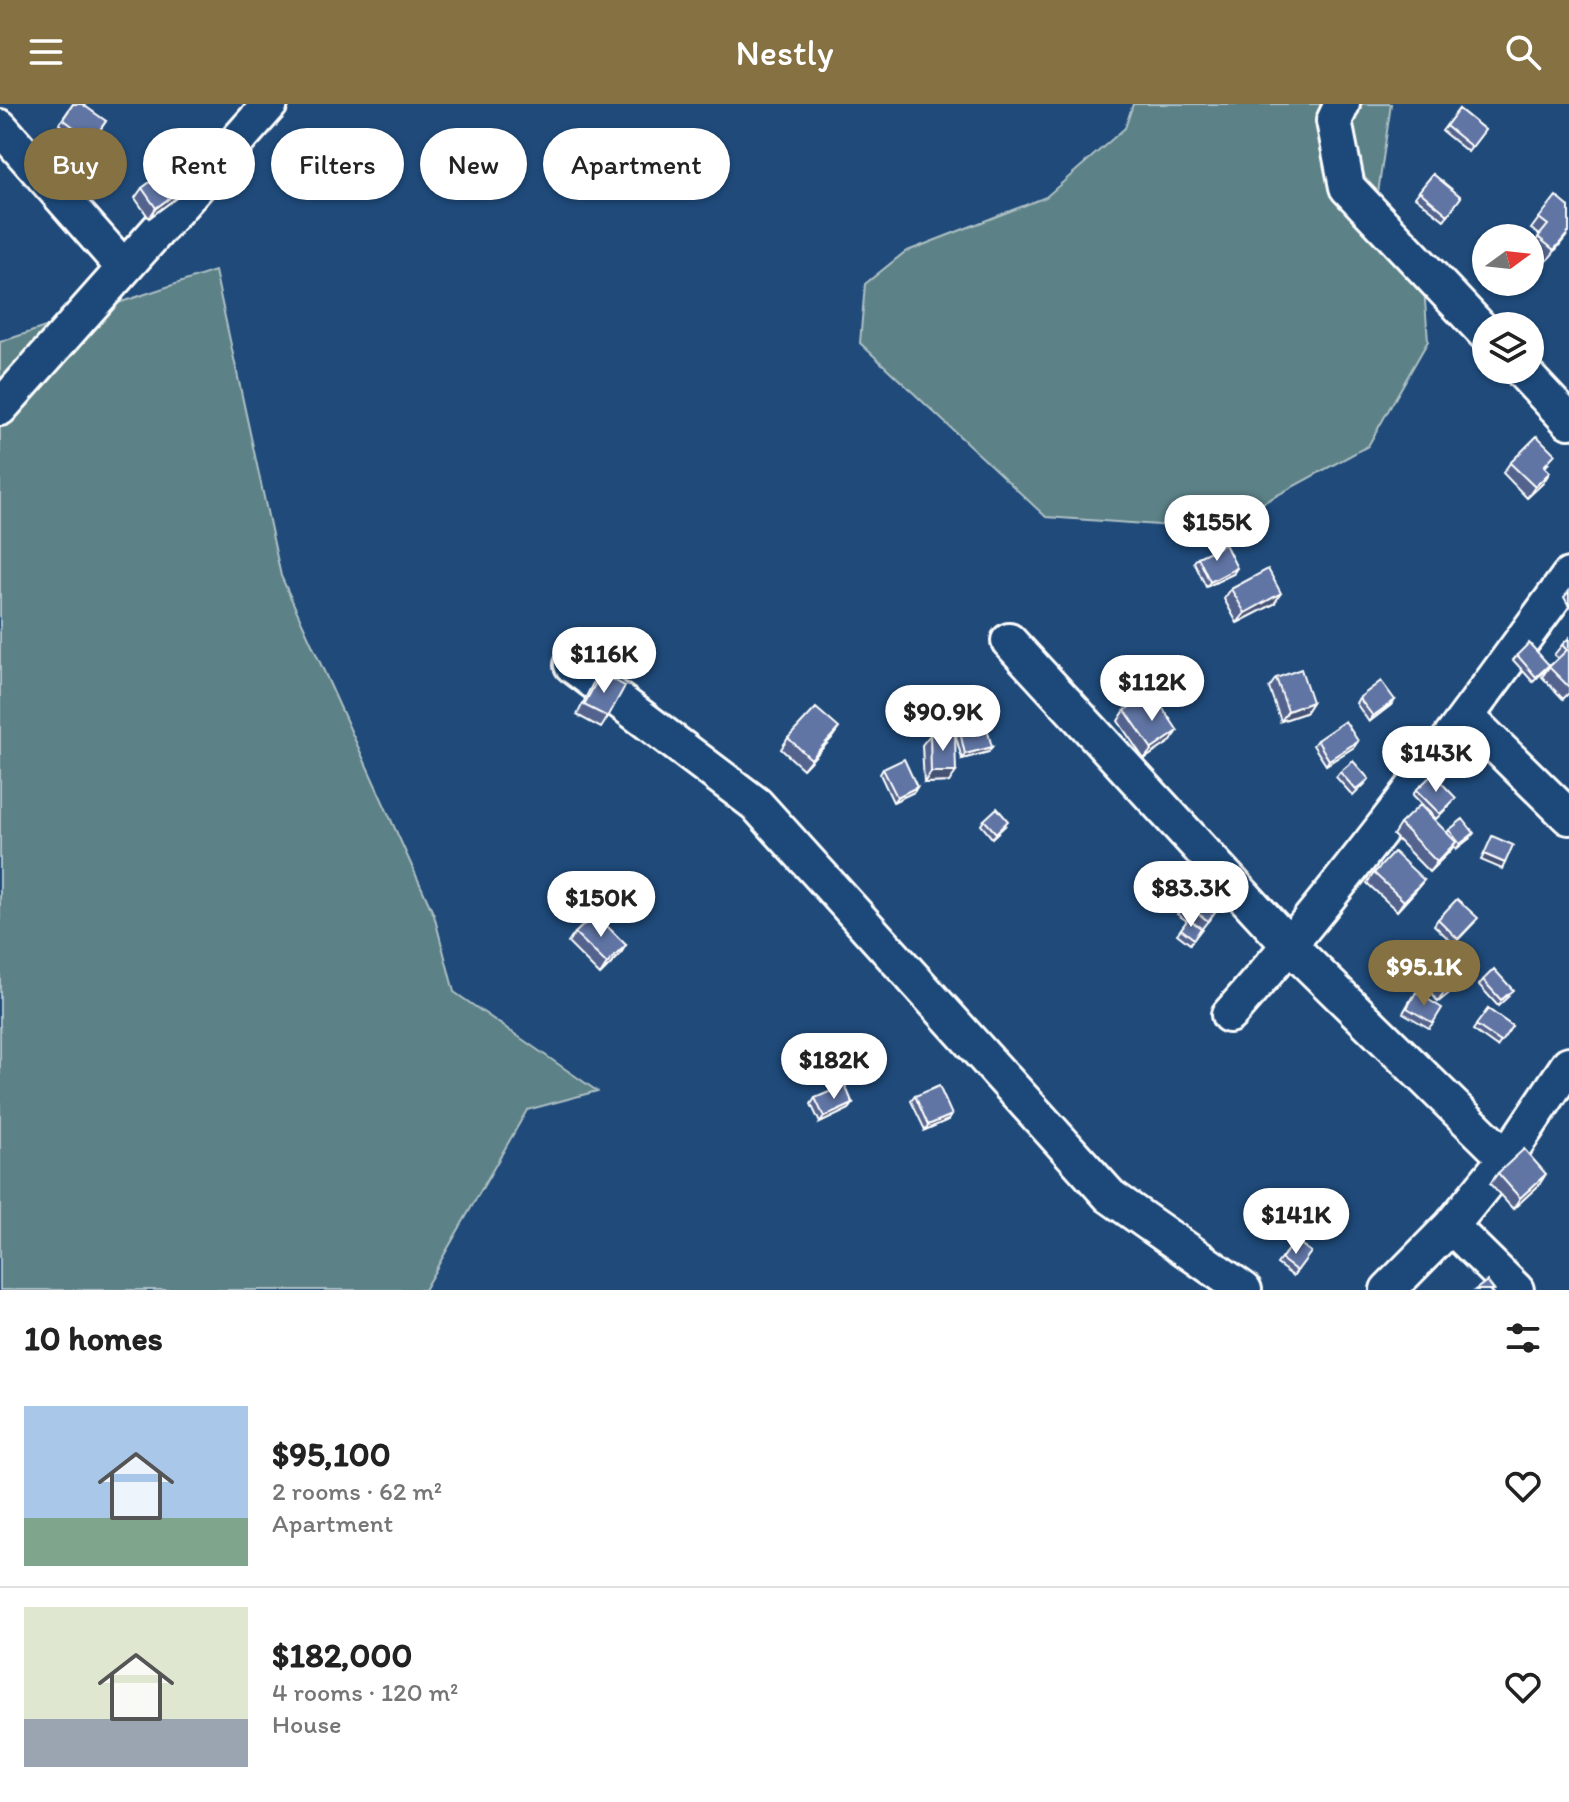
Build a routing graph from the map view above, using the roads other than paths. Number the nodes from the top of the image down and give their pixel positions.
1 (270, 104) edge
2 (1342, 104) edge
3 (0, 127) edge
4 (14, 168) edge
5 (124, 268) junction
6 (1472, 319) edge
7 (1534, 384) edge
8 (0, 408) edge
9 (1569, 421) edge
10 (1569, 576) edge
11 (1009, 641) dead end
12 (572, 665) dead end
13 (1467, 717) junction
14 (1569, 817) edge
15 (1290, 946) junction
16 (1229, 1015) dead end
17 (1569, 1064) edge
18 (1506, 1158) junction
19 (1451, 1226) junction
20 (1244, 1290) edge
21 (1388, 1290) edge
22 (1516, 1290) edge

1 - 5 street
2 - 6 street
3 - 4 street
4 - 5 street
5 - 8 street
7 - 9 street
10 - 13 street
11 - 15 street
12 - 20 street
13 - 14 street
13 - 15 street
15 - 16 street
15 - 18 street
17 - 18 street
18 - 19 street
19 - 21 street
19 - 22 street

